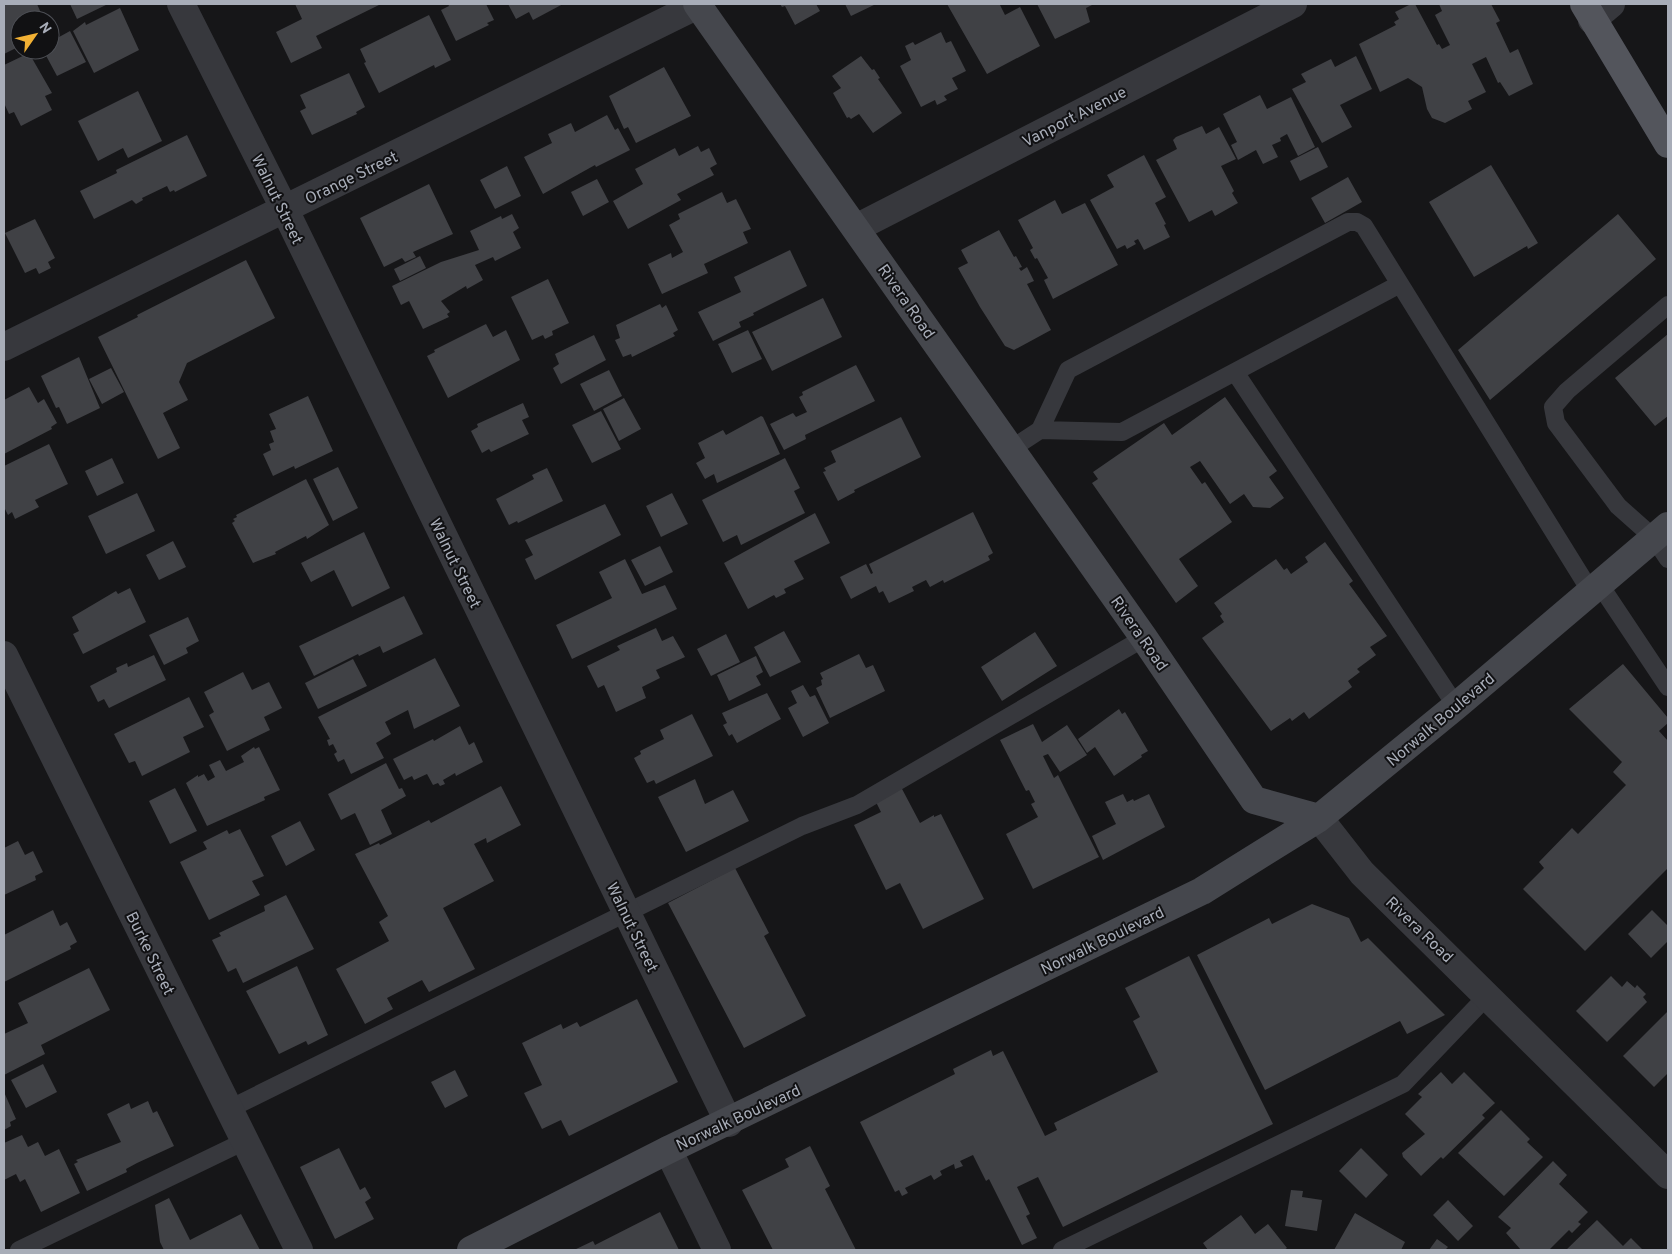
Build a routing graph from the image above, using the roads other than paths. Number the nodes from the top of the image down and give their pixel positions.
1 (181, 4) edge
2 (697, 4) edge
3 (1293, 4) edge
4 (1596, 9) edge
5 (1668, 144) edge
6 (284, 210) junction
7 (856, 228) junction
8 (1400, 284) junction
9 (1668, 305) edge
10 (4, 347) edge
11 (1234, 372) junction
12 (1040, 430) junction
13 (1011, 449) junction
14 (1664, 541) edge
15 (1595, 588) junction
16 (1144, 638) junction
17 (4, 655) edge
18 (1668, 687) edge
19 (1456, 706) junction
20 (1319, 818) junction
21 (626, 912) junction
22 (1488, 995) junction
23 (229, 1109) junction
24 (728, 1123) junction
25 (245, 1140) junction
26 (668, 1150) junction
27 (1668, 1175) edge
28 (19, 1250) edge
29 (299, 1250) edge
30 (471, 1250) edge
31 (717, 1250) edge
32 (1062, 1250) edge

1 - 6 street, Walnut Street
2 - 6 street, Orange Street
2 - 7 main road, Rivera Road
3 - 7 street, Vanport Avenue
4 - 5 main road
6 - 10 street, Orange Street
6 - 21 street, Walnut Street
7 - 13 main road, Rivera Road
8 - 11 lane
8 - 12 lane
8 - 15 lane
9 - 14 lane
11 - 12 lane
11 - 19 lane
12 - 13 lane
13 - 16 main road, Rivera Road
14 - 15 main road, Norwalk Boulevard
15 - 18 lane
15 - 19 main road, Norwalk Boulevard
16 - 20 main road, Rivera Road
16 - 21 lane
17 - 23 street, Burke Street
19 - 20 main road, Norwalk Boulevard
20 - 22 street, Rivera Road
20 - 24 main road, Norwalk Boulevard
21 - 23 lane
21 - 24 street, Walnut Street
22 - 27 street, Rivera Road
22 - 32 lane
23 - 25 street, Burke Street
24 - 26 main road, Norwalk Boulevard
25 - 28 lane
25 - 29 street, Burke Street
26 - 30 main road, Norwalk Boulevard
26 - 31 street

